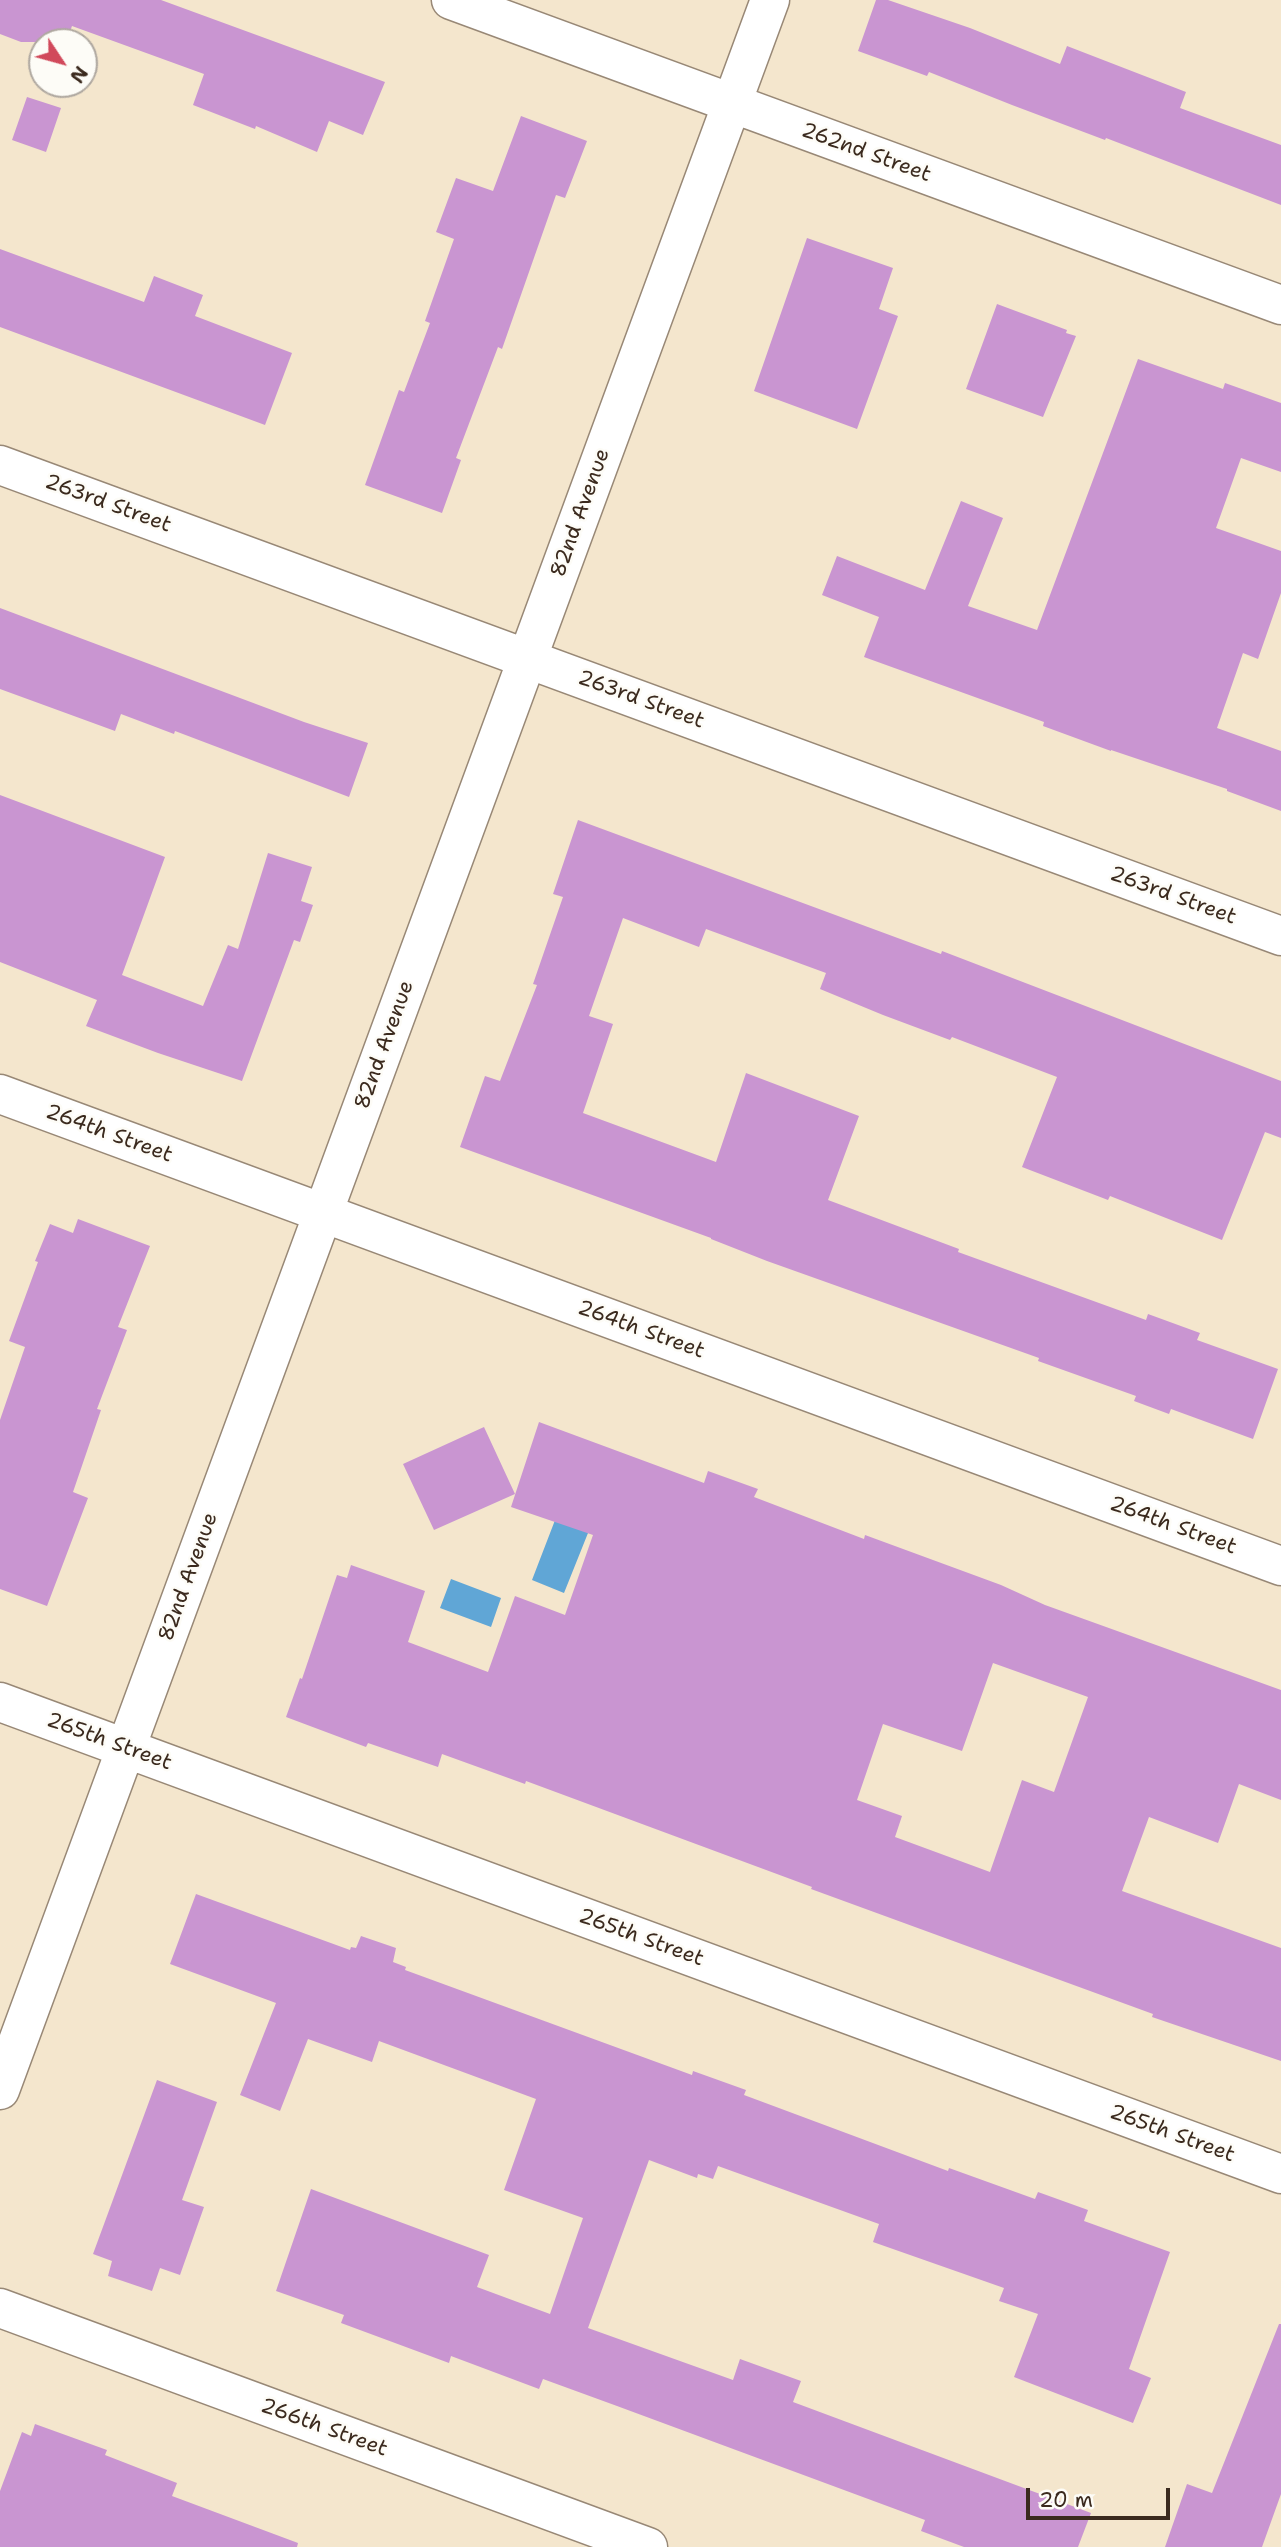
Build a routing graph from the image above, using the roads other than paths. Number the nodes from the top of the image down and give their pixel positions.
1 (451, 0) edge
2 (770, 0) edge
3 (732, 103) junction
4 (1281, 305) edge
5 (0, 465) edge
6 (527, 658) junction
7 (1281, 936) edge
8 (0, 1094) edge
9 (323, 1212) junction
10 (1281, 1566) edge
11 (0, 1702) edge
12 (126, 1748) junction
13 (0, 2090) edge
14 (1281, 2174) edge
15 (0, 2308) edge
16 (648, 2547) edge

1 - 3 street, 262nd Street
2 - 3 street, 82nd Avenue
3 - 4 street, 262nd Street
3 - 6 street, 82nd Avenue
5 - 6 street, 263rd Street
6 - 7 street, 263rd Street
6 - 9 street, 82nd Avenue
8 - 9 street, 264th Street
9 - 10 street, 264th Street
9 - 12 street, 82nd Avenue
11 - 12 street, 265th Street
12 - 13 street, 82nd Avenue
12 - 14 street, 265th Street
15 - 16 street, 266th Street

